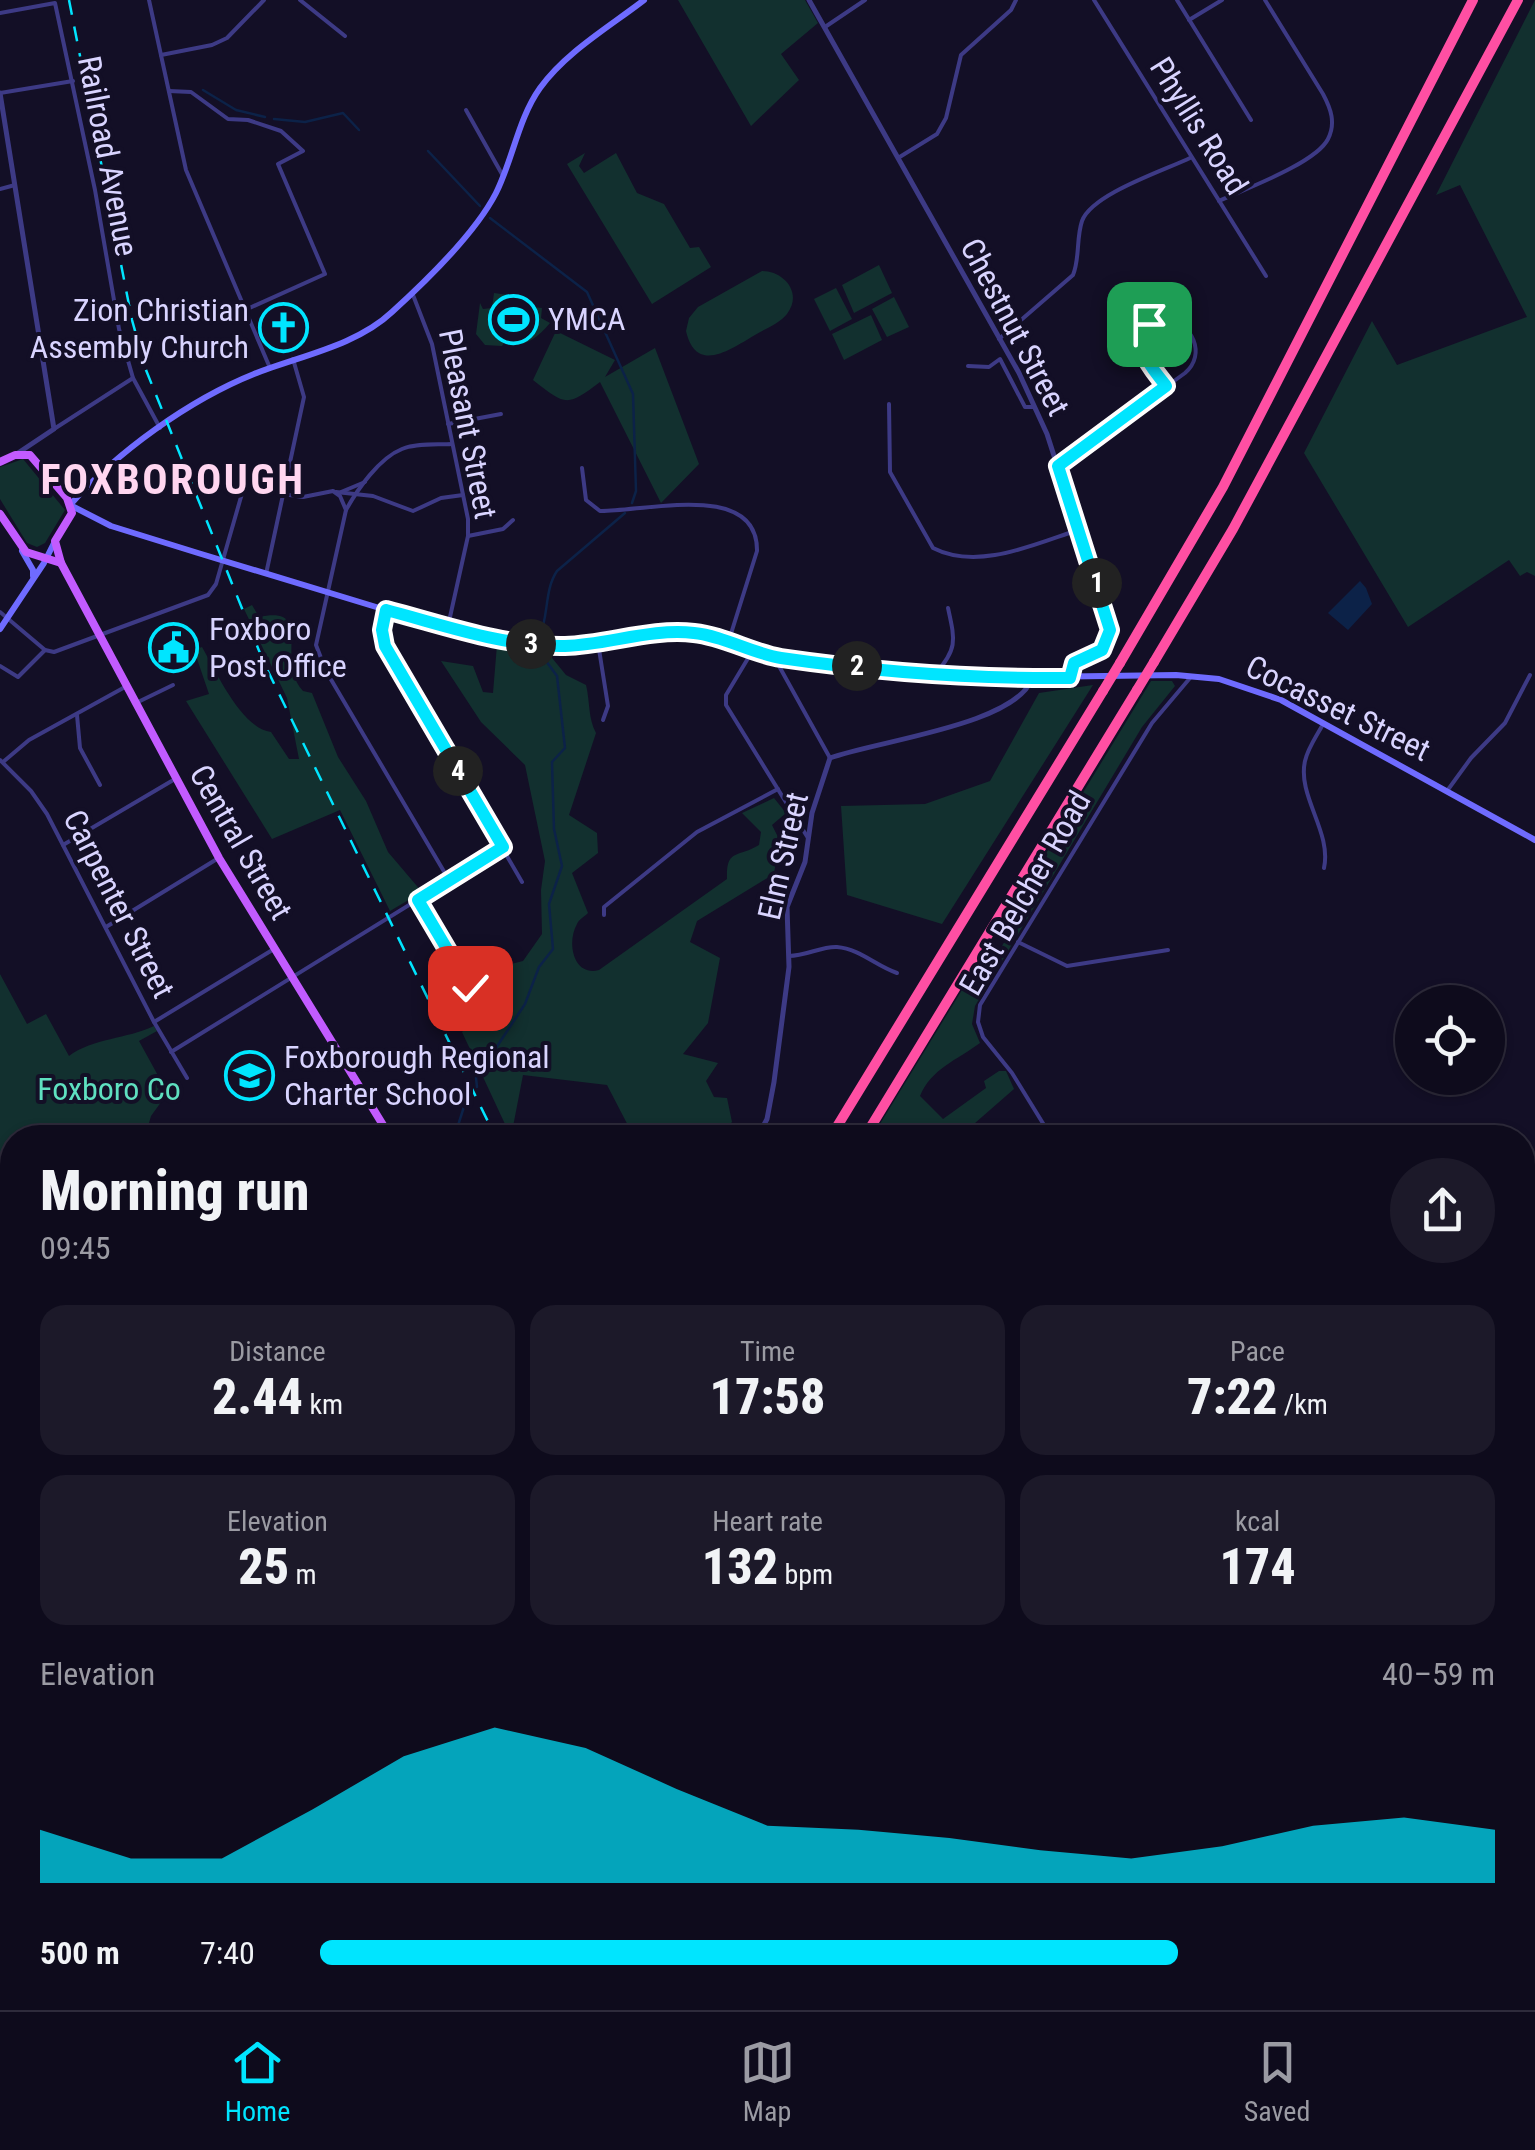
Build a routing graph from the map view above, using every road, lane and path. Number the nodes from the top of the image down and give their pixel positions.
1 (150, 0) edge
2 (264, 0) edge
3 (300, 0) edge
4 (644, 0) edge
5 (809, 0) edge
6 (866, 0) edge
7 (1016, 0) edge
8 (1094, 0) edge
9 (1177, 0) edge
10 (1222, 0) edge
11 (1265, 0) edge
12 (1473, 0) edge
13 (1518, 0) edge
14 (0, 13) edge
15 (1190, 20) junction
16 (824, 27) junction
17 (345, 36) dead end
18 (161, 56) junction
19 (72, 82) junction
20 (169, 90) junction
21 (0, 95) edge
22 (466, 110) dead end
23 (1251, 120) dead end
24 (898, 158) junction
25 (1192, 158) junction
26 (503, 176) junction
27 (15, 185) junction
28 (0, 189) edge
29 (1219, 202) junction
30 (1266, 276) dead end
31 (412, 292) junction
32 (245, 310) junction
33 (999, 339) junction
34 (293, 360) junction
35 (968, 366) dead end
36 (270, 368) junction
37 (133, 378) junction
38 (1166, 386) junction
39 (889, 404) dead end
40 (1036, 406) junction
41 (500, 414) dead end
42 (448, 424) junction
43 (160, 428) junction
44 (54, 429) junction
45 (41, 438) junction
46 (452, 444) junction
47 (6, 458) edge
48 (36, 461) junction
49 (1058, 466) junction
50 (582, 468) dead end
51 (247, 476) dead end
52 (366, 482) junction
53 (336, 492) junction
54 (283, 494) junction
55 (356, 495) junction
56 (463, 495) junction
57 (70, 505) junction
58 (346, 510) junction
59 (0, 514) edge
60 (512, 520) dead end
61 (1078, 530) junction
62 (468, 536) junction
63 (55, 541) junction
64 (20, 546) junction
65 (47, 556) junction
66 (223, 560) junction
67 (61, 563) junction
68 (266, 574) junction
69 (31, 581) junction
70 (326, 592) junction
71 (948, 608) dead end
72 (386, 610) junction
73 (3, 615) edge
74 (448, 626) junction
75 (0, 629) edge
76 (98, 636) junction
77 (728, 642) junction
78 (598, 643) junction
79 (45, 650) junction
80 (753, 650) junction
81 (774, 656) junction
82 (0, 666) edge
83 (935, 674) junction
84 (1191, 675) junction
85 (1530, 675) dead end
86 (1070, 678) junction
87 (1032, 679) junction
88 (173, 685) dead end
89 (126, 686) junction
90 (134, 704) junction
91 (77, 713) junction
92 (603, 720) dead end
93 (1324, 723) junction
94 (830, 758) junction
95 (1, 761) edge
96 (175, 778) junction
97 (100, 784) dead end
98 (778, 789) junction
99 (1446, 791) junction
100 (808, 838) junction
101 (1535, 840) edge
102 (62, 845) junction
103 (503, 847) junction
104 (219, 858) junction
105 (1324, 868) dead end
106 (449, 880) junction
107 (522, 882) dead end
108 (418, 900) junction
109 (604, 915) dead end
110 (106, 926) junction
111 (1018, 942) junction
112 (274, 948) junction
113 (1168, 950) dead end
114 (789, 956) junction
115 (897, 973) dead end
116 (294, 979) junction
117 (470, 988) dead end
118 (154, 1022) junction
119 (171, 1052) junction
120 (187, 1078) dead end
121 (383, 1125) edge
122 (763, 1125) edge
123 (838, 1125) edge
124 (872, 1125) edge
125 (1044, 1125) edge

1 - 18 street
2 - 18 street
3 - 17 street
4 - 26 main road
5 - 16 street, Chestnut Street
6 - 16 street
7 - 24 street
8 - 25 street, Phyllis Road
9 - 15 street
10 - 15 street
11 - 29 street
12 - 123 highway, bridge
13 - 124 highway, bridge
14 - 19 street, Railroad Avenue
15 - 23 street
16 - 24 street, Chestnut Street
18 - 20 street
19 - 21 street
19 - 37 street, Railroad Avenue
20 - 32 street
20 - 32 street
21 - 27 street
22 - 26 street
24 - 33 street, Chestnut Street
25 - 29 street, Phyllis Road
25 - 33 street
26 - 31 main road
27 - 28 street
27 - 44 street
29 - 30 street, Phyllis Road
31 - 34 main road
31 - 42 street, Pleasant Street
32 - 36 street
33 - 40 street, Chestnut Street
34 - 36 main road
34 - 54 street
35 - 40 street
36 - 43 main road
37 - 43 street, Railroad Avenue
37 - 44 street
38 - 38 street
38 - 49 street
39 - 61 street
40 - 49 street, Chestnut Street
41 - 42 street
42 - 46 street, Pleasant Street
43 - 57 main road
44 - 45 street
45 - 47 street
45 - 48 street
46 - 52 street
46 - 56 street, Pleasant Street
47 - 48 main road
48 - 57 main road, Cocasset Street
49 - 61 street, Chestnut Street
50 - 77 street
51 - 66 street
52 - 53 street
52 - 55 street
53 - 54 street
53 - 55 street
53 - 58 street
54 - 68 street
55 - 56 street
55 - 58 street
56 - 62 street, Pleasant Street
57 - 63 main road
57 - 66 main road, Cocasset Street
58 - 70 street
59 - 64 main road
60 - 62 street
61 - 86 street, Chestnut Street
62 - 74 street, Pleasant Street
63 - 65 main road
63 - 67 main road, Central Street
64 - 65 main road
64 - 69 main road
65 - 67 main road
65 - 69 main road
66 - 68 main road, Cocasset Street
66 - 76 street
67 - 76 main road, Central Street
68 - 70 main road, Cocasset Street
69 - 73 main road
70 - 72 main road, Cocasset Street
70 - 106 street
71 - 83 street
72 - 74 main road, Cocasset Street
72 - 103 street
73 - 75 main road
73 - 79 street
74 - 78 main road, Cocasset Street
76 - 79 street
76 - 89 main road, Central Street
77 - 78 main road, Cocasset Street
77 - 80 main road, Cocasset Street
78 - 92 street
79 - 82 street
80 - 81 main road, Cocasset Street
80 - 98 street
81 - 83 main road, Cocasset Street
81 - 94 street, Elm Street
83 - 87 main road, Cocasset Street
84 - 86 main road, Cocasset Street
84 - 93 main road, Cocasset Street
84 - 111 street, East Belcher Road
85 - 99 street
86 - 87 main road, Cocasset Street
87 - 94 street
88 - 90 street
89 - 90 main road, Central Street
89 - 91 street
90 - 96 main road, Central Street
91 - 95 street
91 - 97 street
93 - 99 main road, Cocasset Street
93 - 105 street
94 - 100 street, Elm Street
95 - 102 street, Carpenter Street
96 - 102 street
96 - 104 main road, Central Street
98 - 100 street
98 - 109 street
99 - 101 main road, Cocasset Street
100 - 114 street, Elm Street
102 - 110 street, Carpenter Street
103 - 106 street
103 - 107 street
104 - 110 street
104 - 112 main road, Central Street
106 - 108 street
108 - 116 street
108 - 117 street
110 - 118 street, Carpenter Street
111 - 113 street
111 - 125 street, East Belcher Road
112 - 116 main road, Central Street
112 - 118 street
114 - 115 street
114 - 122 street, Elm Street
116 - 119 street
116 - 121 main road, Central Street
118 - 119 street, Carpenter Street
119 - 120 street, Carpenter Street

